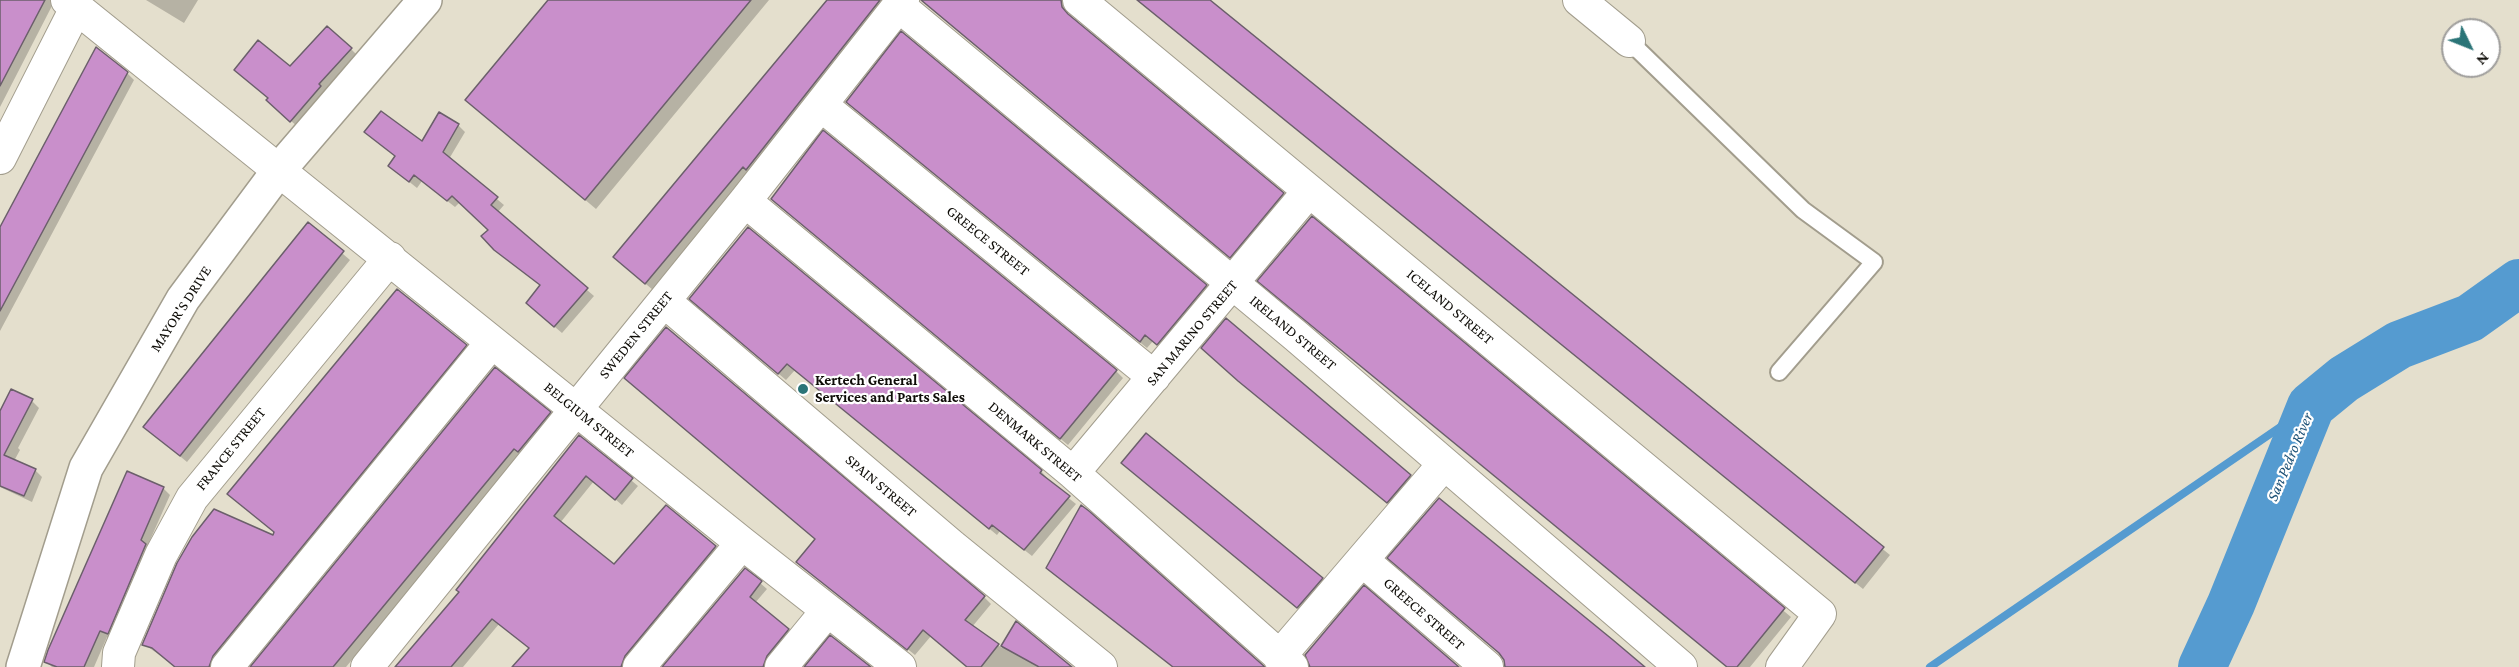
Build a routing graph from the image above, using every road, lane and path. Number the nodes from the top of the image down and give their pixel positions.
1 (425, 0) edge
2 (1079, 0) edge
3 (1579, 0) edge
4 (1618, 0) edge
5 (901, 3) edge
6 (72, 4) edge
7 (1629, 41) junction
8 (821, 105) junction
9 (0, 158) edge
10 (279, 170) junction
11 (1309, 190) junction
12 (745, 201) junction
13 (390, 258) junction
14 (1233, 283) junction
15 (664, 301) junction
16 (492, 342) junction
17 (1779, 372) dead end
18 (1154, 377) junction
19 (576, 409) junction
20 (1444, 464) junction
21 (1073, 473) junction
22 (742, 543) junction
23 (1362, 560) junction
24 (827, 611) junction
25 (1285, 662) edge
26 (376, 664) edge
27 (23, 667) edge
28 (118, 667) edge
29 (227, 667) edge
30 (639, 667) edge
31 (781, 667) edge
32 (900, 667) edge
33 (1101, 667) edge
34 (1487, 667) edge
35 (1681, 667) edge
36 (1782, 667) edge

1 - 10 street, MAYOR'S DRIVE
2 - 11 street, ICELAND STREET
3 - 7 street
4 - 7 street
5 - 8 street, SWEDEN STREET
5 - 14 street, IRELAND STREET
6 - 9 street
6 - 10 street, BELGIUM STREET
7 - 17 lane
8 - 12 street, SWEDEN STREET
8 - 18 street, GREECE STREET
10 - 13 street, BELGIUM STREET
10 - 27 street, MAYOR'S DRIVE
11 - 14 street, SAN MARINO STREET
11 - 36 street, ICELAND STREET
12 - 15 street, SWEDEN STREET
12 - 21 street, DENMARK STREET
13 - 16 street, BELGIUM STREET
13 - 28 street, FRANCE STREET
14 - 18 street, SAN MARINO STREET
14 - 20 street, IRELAND STREET
15 - 19 street, SWEDEN STREET
15 - 33 street, SPAIN STREET
16 - 19 street, BELGIUM STREET
16 - 29 street
18 - 21 street, SAN MARINO STREET
19 - 22 street, BELGIUM STREET
19 - 26 street, SWEDEN STREET
20 - 23 street
20 - 35 street, IRELAND STREET
21 - 25 street, DENMARK STREET
22 - 24 street, BELGIUM STREET
22 - 30 street
23 - 25 street
23 - 34 street, GREECE STREET
24 - 31 street
24 - 32 street, BELGIUM STREET

